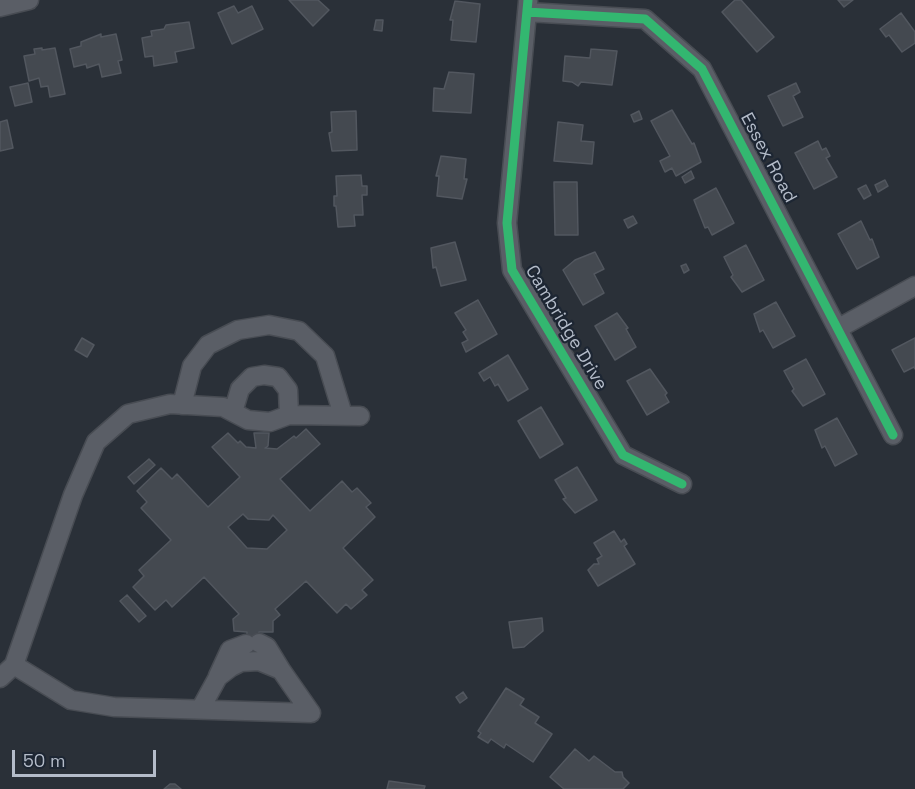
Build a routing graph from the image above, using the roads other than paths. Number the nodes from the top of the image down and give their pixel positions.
1 (29, 0) edge
2 (527, 6) edge
3 (0, 7) edge
4 (915, 286) edge
5 (839, 328) junction
6 (182, 405) junction
7 (233, 412) junction
8 (289, 415) junction
9 (894, 435) dead end
10 (682, 484) dead end
11 (14, 665) junction
12 (281, 670) junction
13 (218, 677) junction
14 (0, 678) edge
15 (201, 708) junction

1 - 3 street
2 - 5 street, Essex Road
2 - 10 street, Cambridge Drive
4 - 5 street
5 - 9 street, Essex Road
6 - 7 street
6 - 8 street
6 - 11 street
7 - 8 street
7 - 8 street
11 - 14 street
11 - 15 street
12 - 13 street
12 - 13 street
12 - 15 street
13 - 15 street

